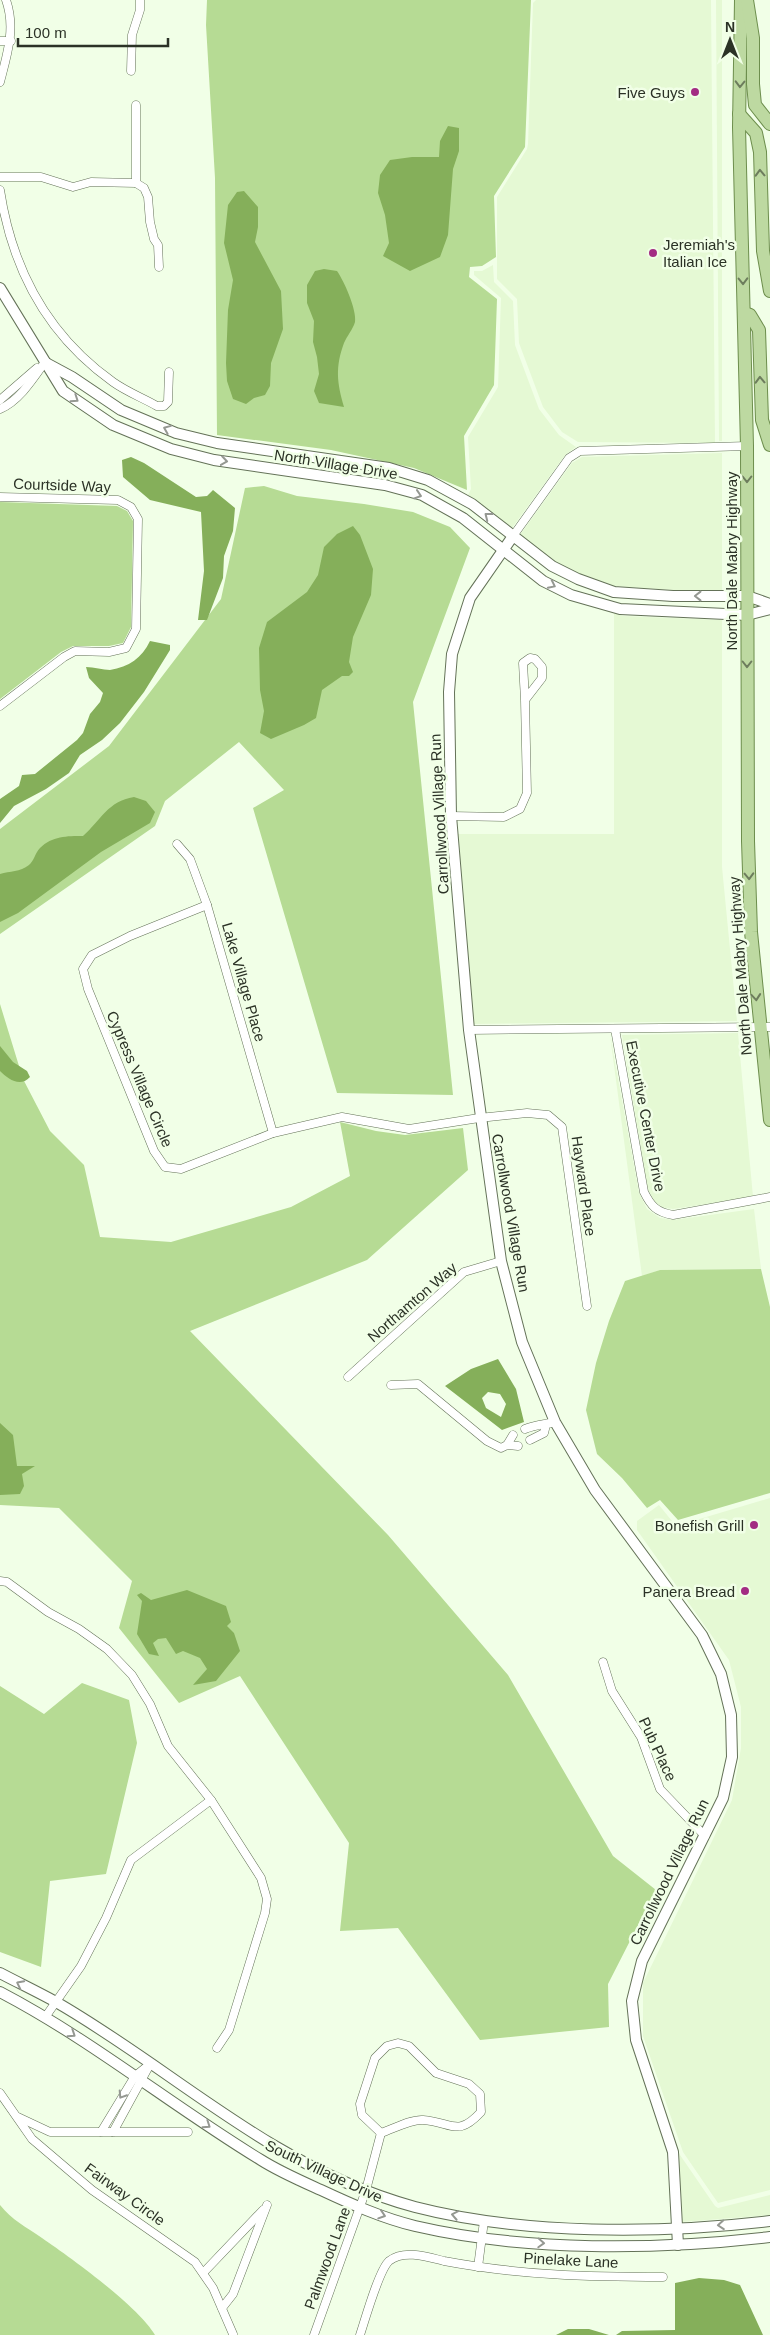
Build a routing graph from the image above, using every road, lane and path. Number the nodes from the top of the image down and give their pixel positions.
1 (6, 0) edge
2 (140, 0) edge
3 (741, 0) edge
4 (747, 0) edge
5 (0, 41) edge
6 (11, 41) junction
7 (131, 72) dead end
8 (0, 82) edge
9 (136, 104) dead end
10 (739, 114) junction
11 (770, 124) edge
12 (0, 177) edge
13 (136, 183) junction
14 (0, 190) edge
15 (159, 267) dead end
16 (0, 288) edge
17 (770, 291) edge
18 (744, 313) junction
19 (45, 362) junction
20 (169, 372) dead end
21 (0, 400) edge
22 (0, 409) edge
23 (770, 445) edge
24 (747, 446) junction
25 (0, 497) edge
26 (513, 536) junction
27 (503, 550) junction
28 (624, 592) junction
29 (747, 596) junction
30 (770, 604) edge
31 (620, 609) junction
32 (770, 609) edge
33 (747, 615) junction
34 (525, 700) junction
35 (0, 706) edge
36 (451, 816) junction
37 (177, 844) dead end
38 (207, 905) junction
39 (764, 1027) edge
40 (615, 1029) junction
41 (469, 1030) junction
42 (480, 1118) junction
43 (332, 1119) joint
44 (770, 1120) edge
45 (273, 1133) junction
46 (770, 1198) edge
47 (501, 1261) junction
48 (587, 1306) dead end
49 (348, 1377) dead end
50 (391, 1385) dead end
51 (550, 1423) junction
52 (525, 1429) dead end
53 (513, 1435) dead end
54 (530, 1440) dead end
55 (507, 1445) junction
56 (518, 1446) dead end
57 (0, 1581) edge
58 (603, 1662) dead end
59 (211, 1800) junction
60 (705, 1836) junction
61 (0, 1973) edge
62 (0, 1992) edge
63 (56, 2002) junction
64 (46, 2016) junction
65 (216, 2048) dead end
66 (150, 2064) junction
67 (138, 2078) junction
68 (0, 2093) edge
69 (17, 2116) junction
70 (50, 2132) junction
71 (100, 2132) junction
72 (113, 2132) junction
73 (188, 2132) dead end
74 (382, 2133) junction
75 (43, 2147) junction
76 (366, 2190) junction
77 (360, 2208) junction
78 (484, 2221) junction
79 (770, 2221) edge
80 (678, 2228) junction
81 (770, 2237) edge
82 (482, 2238) junction
83 (678, 2245) junction
84 (478, 2267) junction
85 (204, 2272) junction
86 (663, 2277) dead end
87 (222, 2308) junction
88 (233, 2334) edge
89 (314, 2335) edge
90 (360, 2335) edge

1 - 6 street
2 - 7 street
3 -> 10 main road, North Dale Mabry Highway
4 - 11 main road
5 - 6 street
6 - 8 street
9 - 13 street
17 -> 10 main road
10 -> 18 main road, North Dale Mabry Highway
12 - 13 street
13 - 15 street
14 - 20 street
16 - 19 street, North Village Drive
23 -> 18 main road
18 - 24 main road, North Dale Mabry Highway
19 - 21 street
19 - 22 street
26 -> 19 street, North Village Drive
19 -> 27 street, North Village Drive
24 - 26 street
24 -> 29 main road, North Dale Mabry Highway
25 - 35 street, Courtside Way
26 - 27 street, Carrollwood Village Run
26 - 28 street, North Village Drive
27 -> 31 street, North Village Drive
27 - 36 street, Carrollwood Village Run
29 -> 28 street, North Village Drive
28 - 31 street
29 - 30 street, North Village Drive
29 - 33 main road, North Dale Mabry Highway
31 - 33 street, North Village Drive
32 - 33 street, North Village Drive
33 -> 39 main road, North Dale Mabry Highway
34 - 34 street
34 - 36 street
36 - 41 street, Carrollwood Village Run
37 - 38 street, Lake Village Place
38 - 45 street, Lake Village Place
38 - 45 street, Cypress Village Circle
39 - 40 street, Executive Center Drive
39 - 44 main road, North Dale Mabry Highway
40 - 41 street, Executive Center Drive
40 - 46 street, Executive Center Drive
41 - 42 street, Carrollwood Village Run
42 - 43 street, Hayward Place
42 - 47 street, Carrollwood Village Run
42 - 48 street, Hayward Place
43 - 45 street, Cypress Village Circle
47 - 49 street, Northamton Way
47 - 51 street, Carrollwood Village Run
50 - 55 street
51 - 52 street
51 - 54 street
51 - 60 street, Carrollwood Village Run
53 - 55 street
55 - 56 street
57 - 59 street
58 - 60 street, Pub Place
59 - 63 street
59 - 65 street
60 - 80 street, Carrollwood Village Run
63 -> 61 street, South Village Drive
62 - 64 street, South Village Drive
63 - 64 street
63 - 66 street, South Village Drive
64 -> 67 street, South Village Drive
66 - 67 street
66 - 76 street, South Village Drive
67 -> 71 street
67 - 72 street
67 -> 77 street, South Village Drive
68 - 69 street, Fairway Circle
69 - 70 street
69 - 75 street, Fairway Circle
70 - 71 street
70 - 75 street
71 - 72 street
72 - 73 street
74 - 74 street
74 - 76 street, Palmwood Lane
75 - 85 street, Fairway Circle
76 - 77 street, Palmwood Lane
78 -> 76 street, South Village Drive
77 -> 82 street, South Village Drive
77 - 89 street, Palmwood Lane
78 - 80 street, South Village Drive
78 - 82 street
79 -> 80 street, South Village Drive
80 - 83 street, Carrollwood Village Run
81 - 83 street, South Village Drive
82 -> 83 street, South Village Drive
82 - 84 street
84 - 86 street, Pinelake Lane
84 - 90 street, Pinelake Lane
85 - 87 street, Fairway Circle
85 - 87 street
87 - 88 street, Fairway Circle

